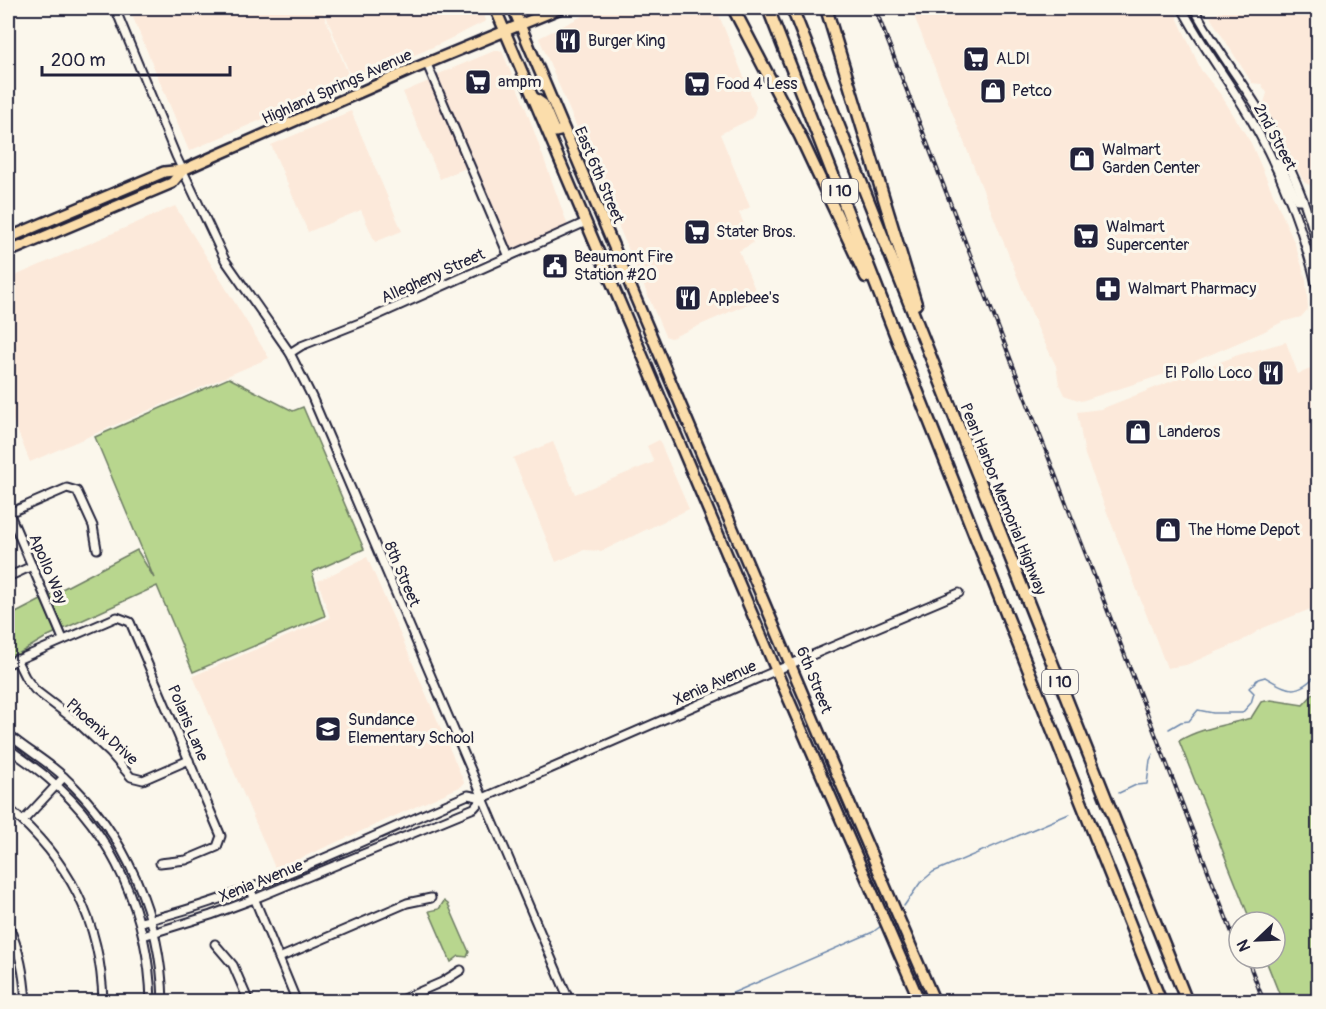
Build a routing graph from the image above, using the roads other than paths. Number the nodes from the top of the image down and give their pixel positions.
1 (115, 8) edge
2 (495, 8) edge
3 (513, 8) edge
4 (561, 8) edge
5 (733, 8) edge
6 (768, 8) edge
7 (792, 8) edge
8 (826, 8) edge
9 (1182, 8) edge
10 (1187, 8) edge
11 (1195, 9) edge
12 (520, 25) junction
13 (504, 32) junction
14 (1209, 54) junction
15 (427, 64) junction
16 (532, 97) junction
17 (1252, 99) junction
18 (564, 130) junction
19 (1267, 148) junction
20 (183, 170) junction
21 (1303, 200) junction
22 (586, 222) junction
23 (8, 238) edge
24 (1318, 249) edge
25 (8, 252) edge
26 (509, 257) junction
27 (1318, 292) edge
28 (290, 353) junction
29 (932, 362) junction
30 (666, 369) joint
31 (651, 373) joint
32 (911, 375) junction
33 (8, 512) edge
34 (97, 549) dead end
35 (32, 566) junction
36 (8, 577) edge
37 (959, 593) dead end
38 (63, 639) junction
39 (16, 659) junction
40 (8, 664) edge
41 (791, 664) junction
42 (777, 670) junction
43 (8, 734) edge
44 (8, 748) edge
45 (189, 760) junction
46 (64, 777) junction
47 (56, 786) junction
48 (483, 798) junction
49 (8, 808) edge
50 (23, 821) junction
51 (160, 863) dead end
52 (250, 888) junction
53 (431, 898) dead end
54 (254, 899) junction
55 (151, 920) junction
56 (141, 922) junction
57 (8, 925) edge
58 (154, 932) junction
59 (143, 936) junction
60 (11, 940) edge
61 (215, 944) dead end
62 (279, 958) junction
63 (919, 965) junction
64 (461, 970) dead end
65 (906, 970) junction
66 (26, 1002) edge
67 (103, 1002) edge
68 (151, 1002) edge
69 (163, 1002) edge
70 (249, 1002) edge
71 (297, 1002) edge
72 (396, 1002) edge
73 (570, 1002) edge
74 (920, 1002) edge
75 (935, 1002) edge
76 (1161, 1002) edge
77 (1187, 1002) edge

1 - 20 street, 8th Street
2 - 13 main road, East 6th Street
3 - 12 main road, East 6th Street
4 - 12 main road, Highland Springs Avenue
5 - 32 highway
6 - 32 highway, I 10
7 - 29 highway, Pearl Harbor Memorial Highway / I 10
8 - 29 highway
9 - 14 street, 2nd Street
10 - 11 street
11 - 17 street, 2nd Street
12 - 13 main road, Highland Springs Avenue
12 - 18 main road, East 6th Street
13 - 15 main road, Highland Springs Avenue
13 - 16 main road, East 6th Street
14 - 17 street
14 - 19 street, 2nd Street
15 - 20 main road, Highland Springs Avenue
15 - 26 street
16 - 18 main road
16 - 22 main road, East 6th Street
17 - 21 street, 2nd Street
18 - 30 main road, East 6th Street
19 - 21 street
19 - 27 street, 2nd Street
20 - 23 main road, Highland Springs Avenue
20 - 25 main road, Highland Springs Avenue
20 - 28 street, 8th Street
21 - 24 street, 2nd Street
22 - 26 street, Allegheny Street
22 - 31 main road, East 6th Street
26 - 28 street, Allegheny Street
28 - 48 street, 8th Street
29 - 77 highway, Pearl Harbor Memorial Highway / I 10
30 - 41 main road, 6th Street
31 - 42 main road, 6th Street
32 - 76 highway, I 10
33 - 34 street
33 - 35 street, Apollo Way
35 - 36 street
35 - 38 street, Apollo Way
37 - 41 street, Xenia Avenue
38 - 39 street
38 - 45 street, Polaris Lane
39 - 40 street
39 - 45 street, Phoenix Drive
41 - 42 street, Xenia Avenue
41 - 63 main road, 6th Street
42 - 48 street, Xenia Avenue
42 - 65 main road, 6th Street
43 - 46 street
44 - 47 street
45 - 51 street, Polaris Lane
46 - 47 street
46 - 55 street
47 - 50 street
47 - 56 street
48 - 52 street, Xenia Avenue
48 - 54 street, Xenia Avenue
48 - 73 street, 8th Street
49 - 50 street
50 - 67 street
52 - 54 street
52 - 55 street, Xenia Avenue
53 - 62 street
54 - 58 street, Xenia Avenue
54 - 62 street
55 - 56 street, Xenia Avenue
55 - 58 street
56 - 59 street
57 - 60 street
58 - 59 street, Xenia Avenue
58 - 69 street
59 - 68 street
60 - 66 street
61 - 70 street
62 - 71 street
63 - 65 main road
63 - 75 main road, 6th Street
64 - 72 street
65 - 74 main road, 6th Street

